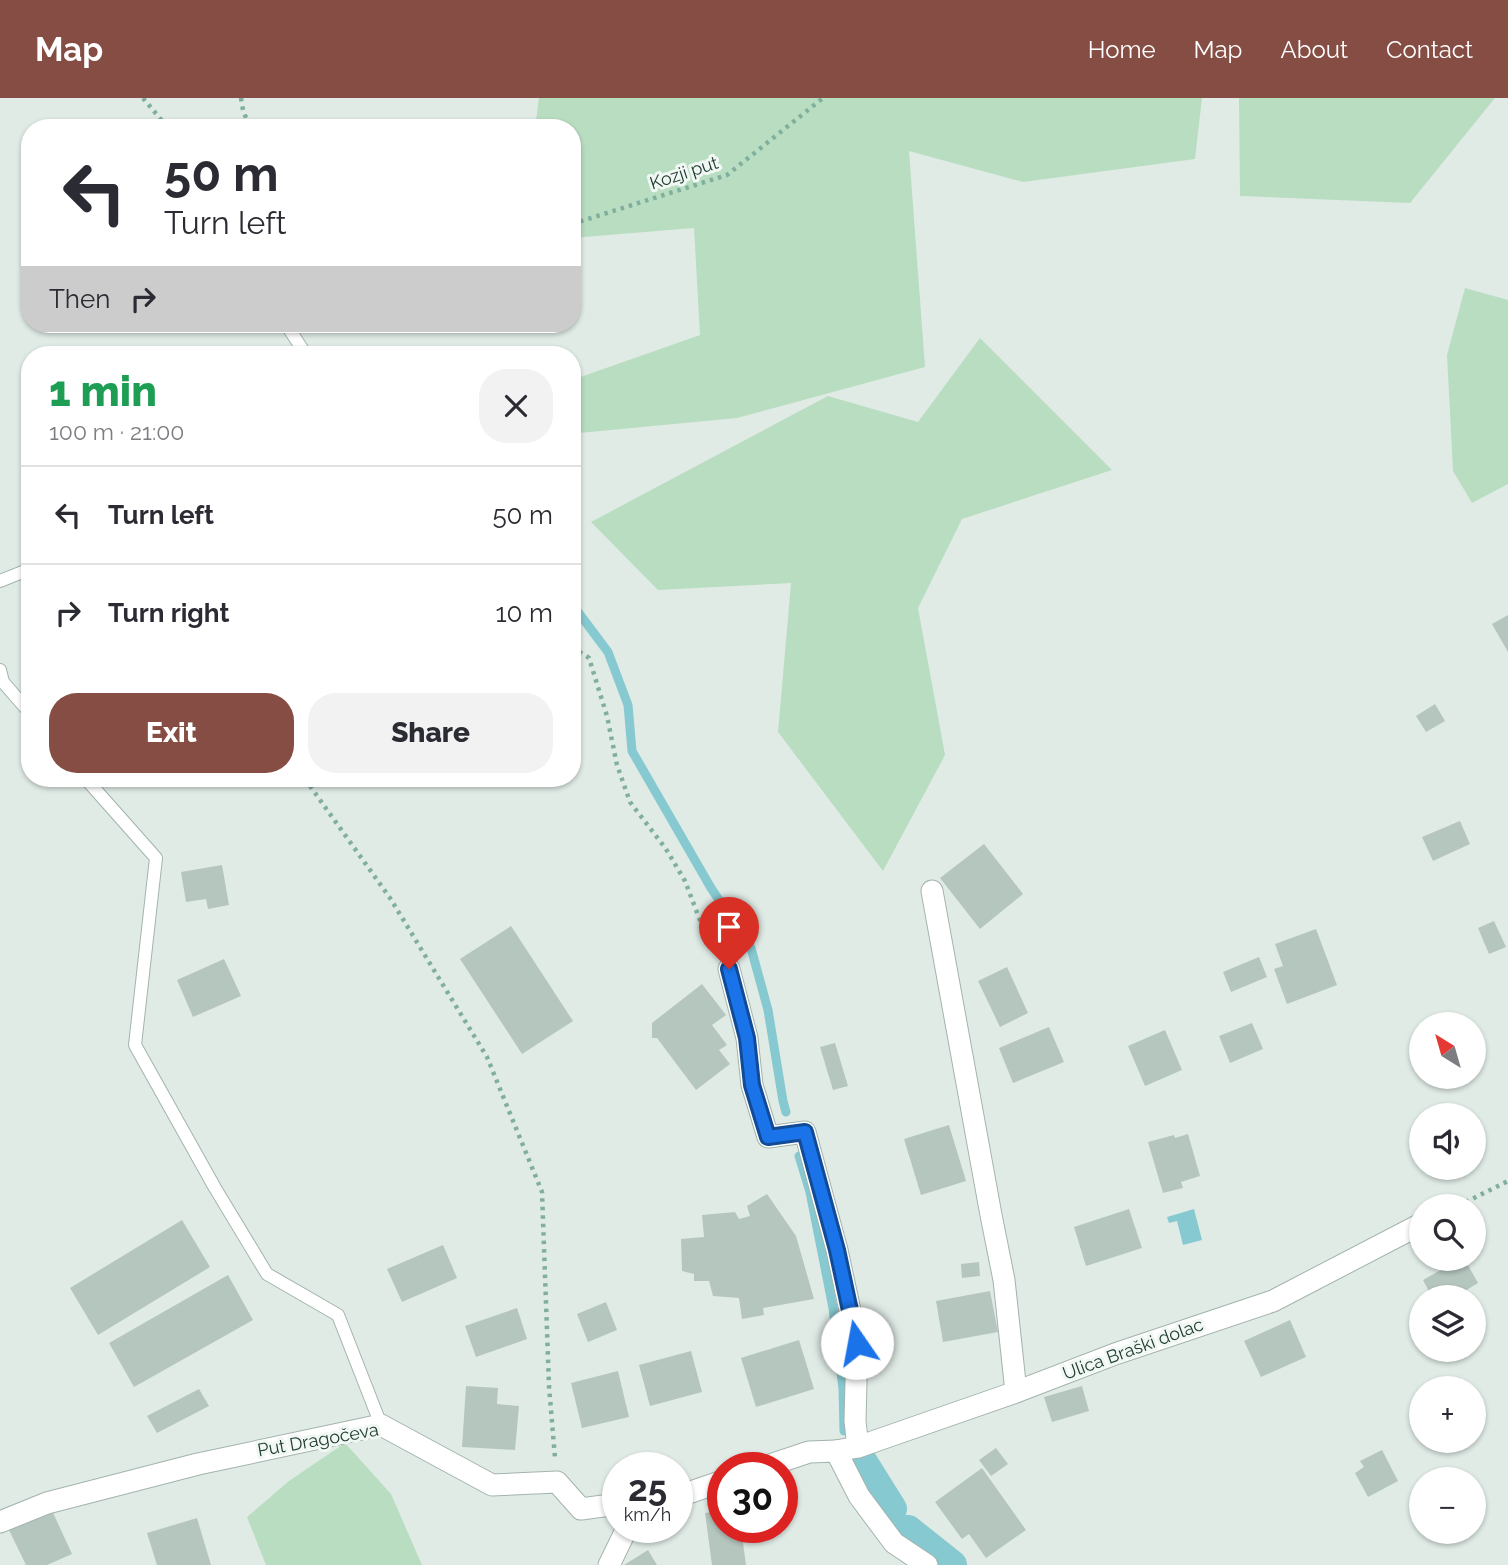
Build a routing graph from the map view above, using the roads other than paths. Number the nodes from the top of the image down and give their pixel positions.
1 (21, 573) edge
2 (0, 581) edge
3 (0, 670) edge
4 (21, 703) edge
5 (93, 787) edge
6 (932, 891) dead end
7 (729, 969) road end
8 (1409, 1230) edge
9 (1016, 1392) junction
10 (381, 1425) junction
11 (859, 1447) junction
12 (836, 1451) junction
13 (798, 1456) edge
14 (602, 1506) edge
15 (0, 1522) edge
16 (620, 1543) edge
17 (610, 1565) edge
18 (927, 1565) edge

1 - 2 lane
3 - 4 lane
5 - 10 lane
6 - 9 street
7 - 11 street
8 - 9 street, Ulica Braški dolac
9 - 11 street, Ulica Braški dolac
10 - 14 street, Put Dragočeva
10 - 15 street, Put Dragočeva
11 - 12 street, Ulica Braški dolac
12 - 13 street
12 - 18 street
16 - 17 street

